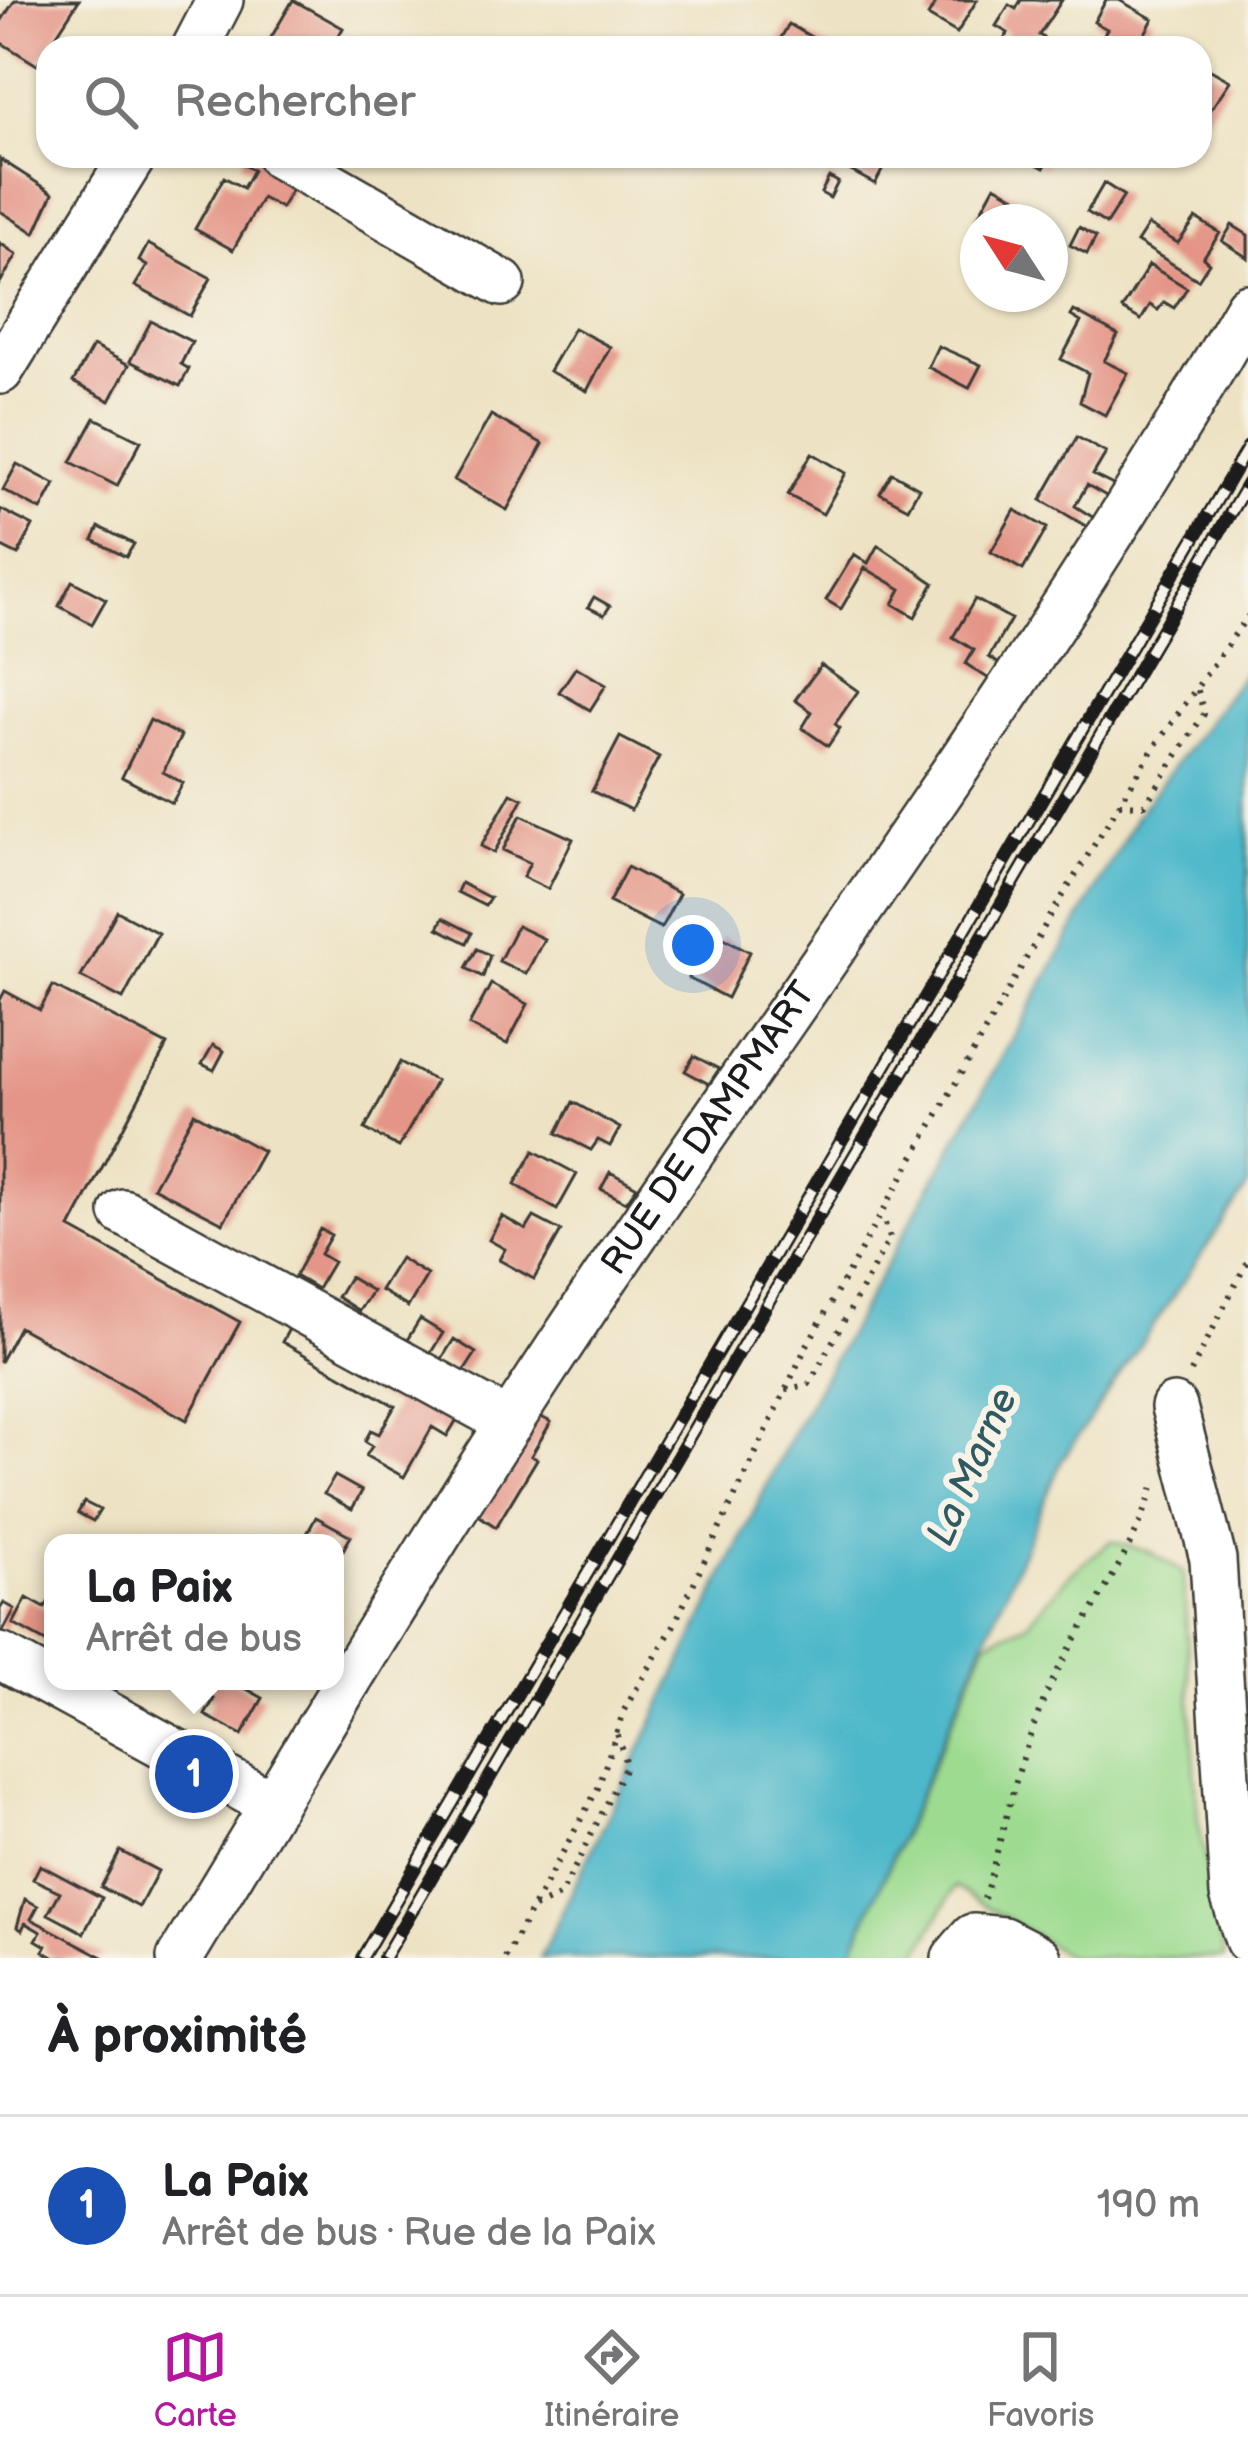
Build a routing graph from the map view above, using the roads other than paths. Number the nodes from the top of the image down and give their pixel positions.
1 (220, 0) edge
2 (201, 36) edge
3 (126, 168) edge
4 (301, 168) edge
5 (502, 283) dead end
6 (1248, 307) edge
7 (0, 371) edge
8 (123, 1212) dead end
9 (1174, 1407) road end
10 (510, 1423) junction
11 (0, 1656) edge
12 (44, 1680) edge
13 (63, 1690) edge
14 (344, 1690) edge
15 (344, 1690) edge
16 (273, 1804) junction
17 (1248, 1940) edge
18 (964, 1948) edge
19 (180, 1958) edge
20 (1038, 1958) edge

1 - 2 street
3 - 7 street
4 - 5 street
6 - 10 street, RUE DE DAMPMART
8 - 10 street
9 - 17 street
10 - 15 street, RUE DE DAMPMART
11 - 12 street
13 - 16 street
14 - 16 street, RUE DE DAMPMART
16 - 19 street, RUE DE DAMPMART
18 - 20 street

